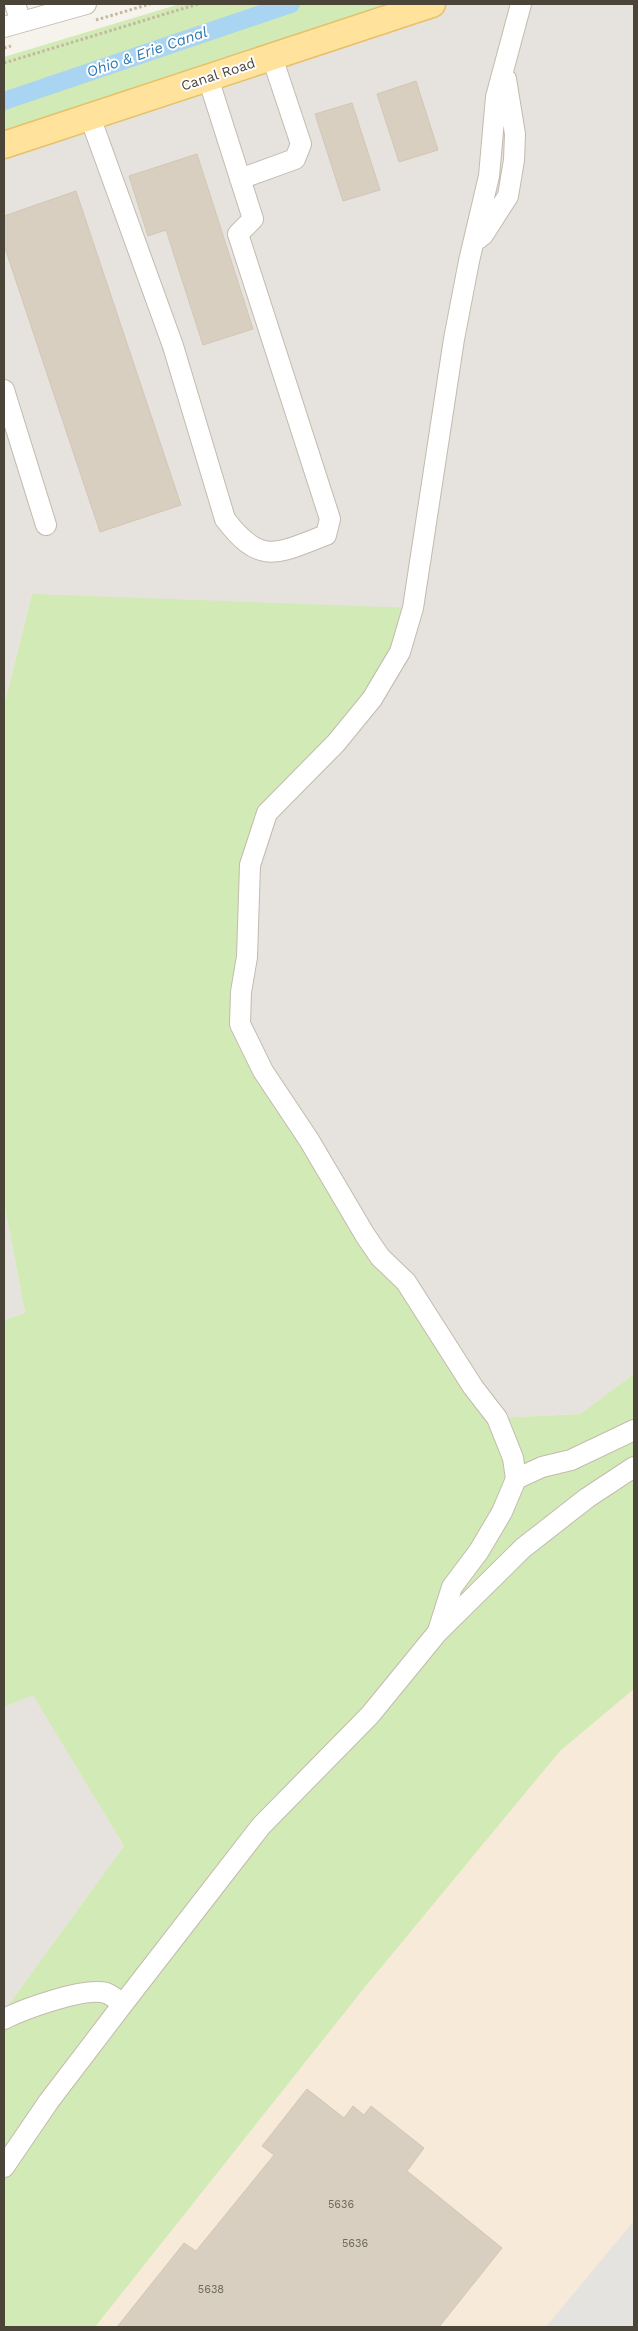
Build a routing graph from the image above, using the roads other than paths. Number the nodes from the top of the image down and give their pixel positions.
1 (86, 4) edge
2 (432, 4) edge
3 (521, 4) edge
4 (13, 18) edge
5 (272, 57) junction
6 (208, 78) junction
7 (90, 117) junction
8 (4, 145) edge
9 (240, 179) junction
10 (4, 390) edge
11 (46, 525) dead end
12 (634, 1430) edge
13 (634, 1467) edge
14 (516, 1479) junction
15 (437, 1633) junction
16 (123, 2004) junction
17 (4, 2019) edge
18 (4, 2167) edge

1 - 4 street
2 - 5 main road, Canal Road
3 - 14 street
5 - 6 main road, Canal Road
5 - 9 street
6 - 7 main road, Canal Road
6 - 9 street
7 - 8 main road, Canal Road
7 - 9 street
10 - 11 street
12 - 14 street
13 - 15 street
14 - 15 street
15 - 16 street
16 - 17 street
16 - 18 street

